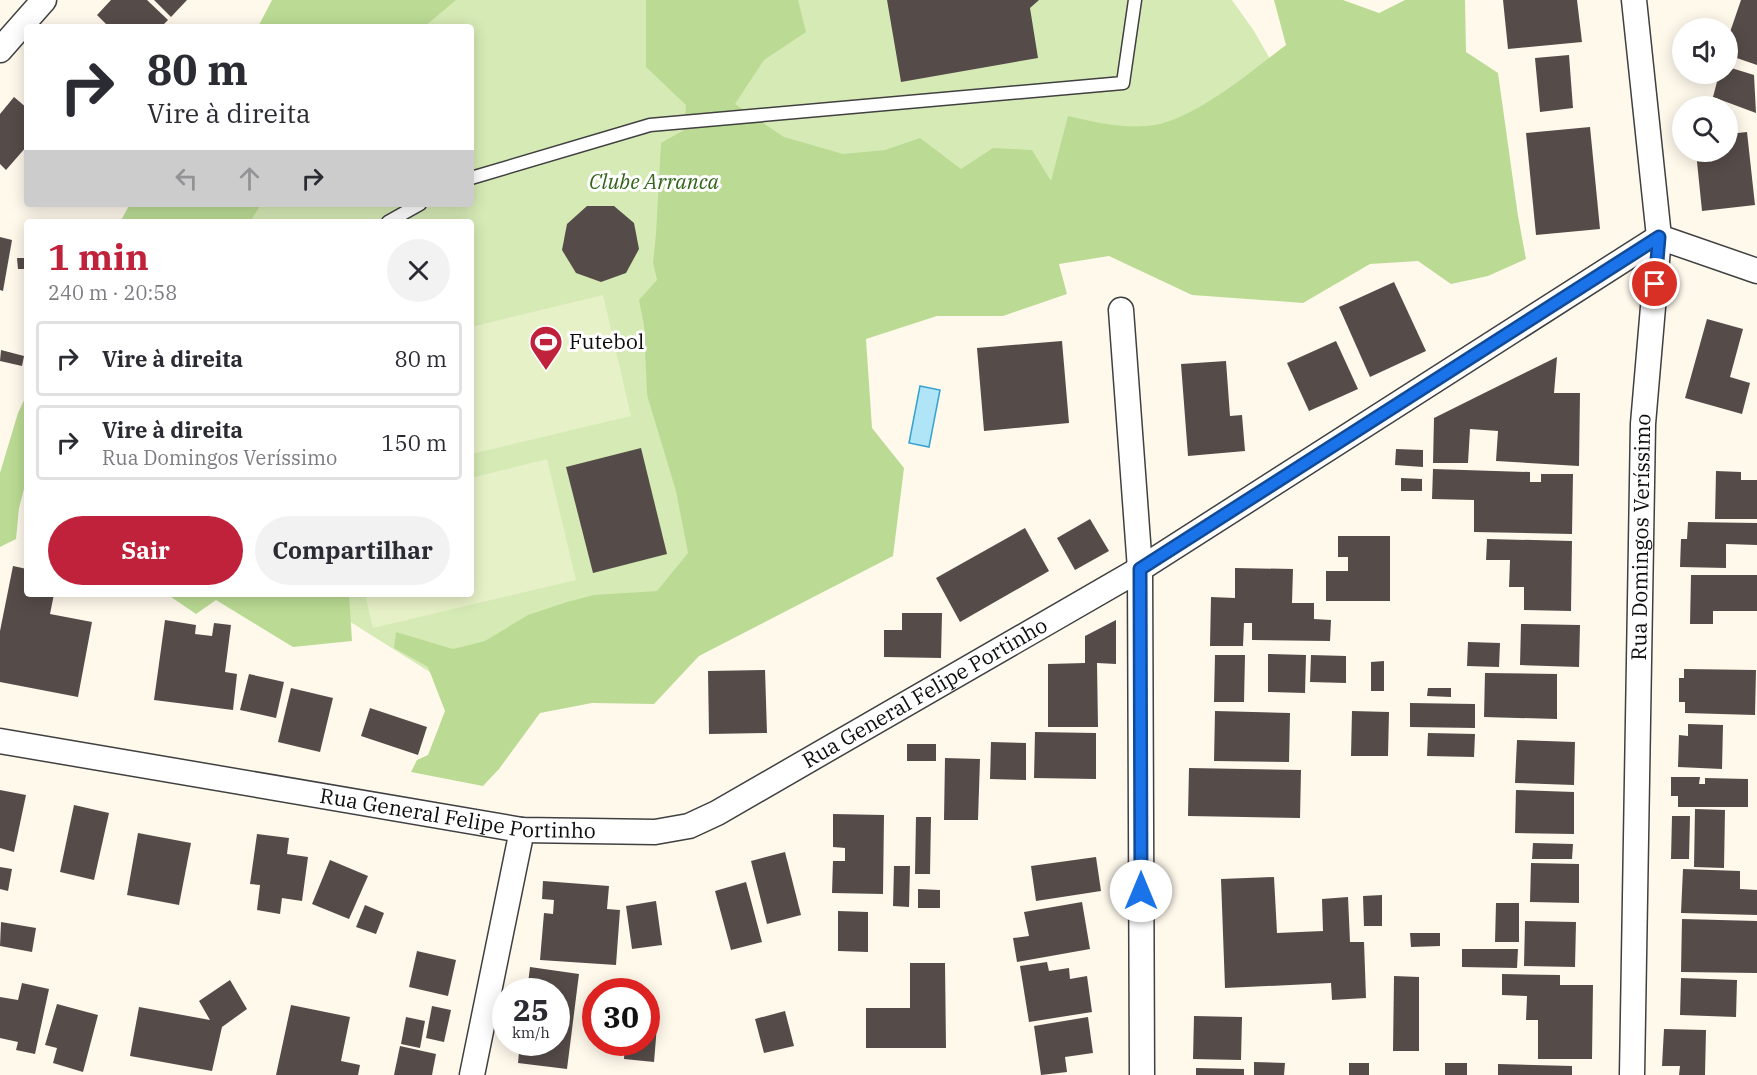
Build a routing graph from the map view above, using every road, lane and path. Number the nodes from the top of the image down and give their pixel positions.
1 (44, 0) edge
2 (1136, 0) edge
3 (1634, 0) edge
4 (0, 50) edge
5 (474, 177) edge
6 (415, 207) edge
7 (393, 219) edge
8 (1659, 237) junction
9 (1757, 271) edge
10 (1121, 310) dead end
11 (1140, 569) junction
12 (0, 741) edge
13 (522, 830) junction
14 (472, 1075) edge
15 (1142, 1075) edge
16 (1632, 1075) edge

1 - 4 street
2 - 5 lane
3 - 8 street, Rua Domingos Veríssimo
6 - 7 lane
8 - 9 street
8 - 11 street, Rua General Felipe Portinho
8 - 16 street, Rua Domingos Veríssimo
10 - 11 street
11 - 13 street, Rua General Felipe Portinho
11 - 15 street
12 - 13 street, Rua General Felipe Portinho
13 - 14 street

